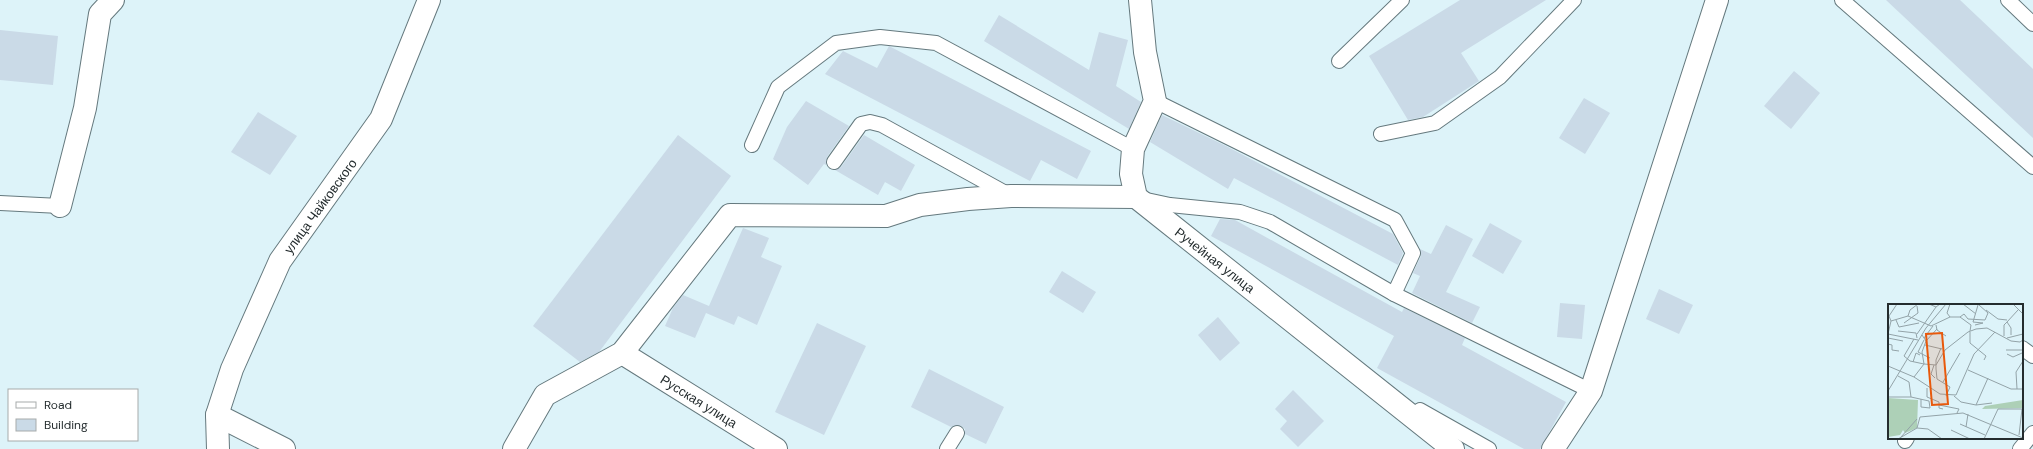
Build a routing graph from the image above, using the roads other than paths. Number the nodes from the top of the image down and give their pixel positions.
1 (113, 0) edge
2 (429, 0) edge
3 (1140, 0) edge
4 (1402, 0) edge
5 (1574, 0) edge
6 (1717, 0) edge
7 (1842, 0) edge
8 (2008, 0) edge
9 (2033, 24) edge
10 (1339, 61) dead end
11 (1155, 101) junction
12 (1380, 134) dead end
13 (752, 145) dead end
14 (1132, 149) junction
15 (834, 162) dead end
16 (2033, 167) edge
17 (1011, 196) junction
18 (1136, 197) junction
19 (0, 203) edge
20 (60, 206) joint
21 (1394, 294) junction
22 (2023, 349) edge
23 (622, 353) junction
24 (2033, 356) edge
25 (1591, 391) junction
26 (1420, 410) dead end
27 (217, 415) junction
28 (2033, 433) edge
29 (957, 434) dead end
30 (218, 449) edge
31 (284, 449) edge
32 (514, 449) edge
33 (776, 449) edge
34 (947, 449) edge
35 (1454, 449) edge
36 (1489, 449) edge
37 (1553, 449) edge
38 (2020, 449) edge

1 - 20 street
2 - 27 street, улица Чайковского
3 - 11 street
4 - 10 lane
5 - 12 lane
6 - 25 street
7 - 16 lane
8 - 9 lane
11 - 14 street
11 - 21 lane
13 - 14 lane
14 - 18 street
15 - 17 lane
17 - 18 street
17 - 23 street
18 - 21 lane
18 - 35 street, Ручейная улица
19 - 20 lane
21 - 25 lane
22 - 24 lane
23 - 32 street
23 - 33 street, Русская улица
25 - 37 street
26 - 36 lane
27 - 30 street, улица Чайковского
27 - 31 street
28 - 38 lane
29 - 34 lane

